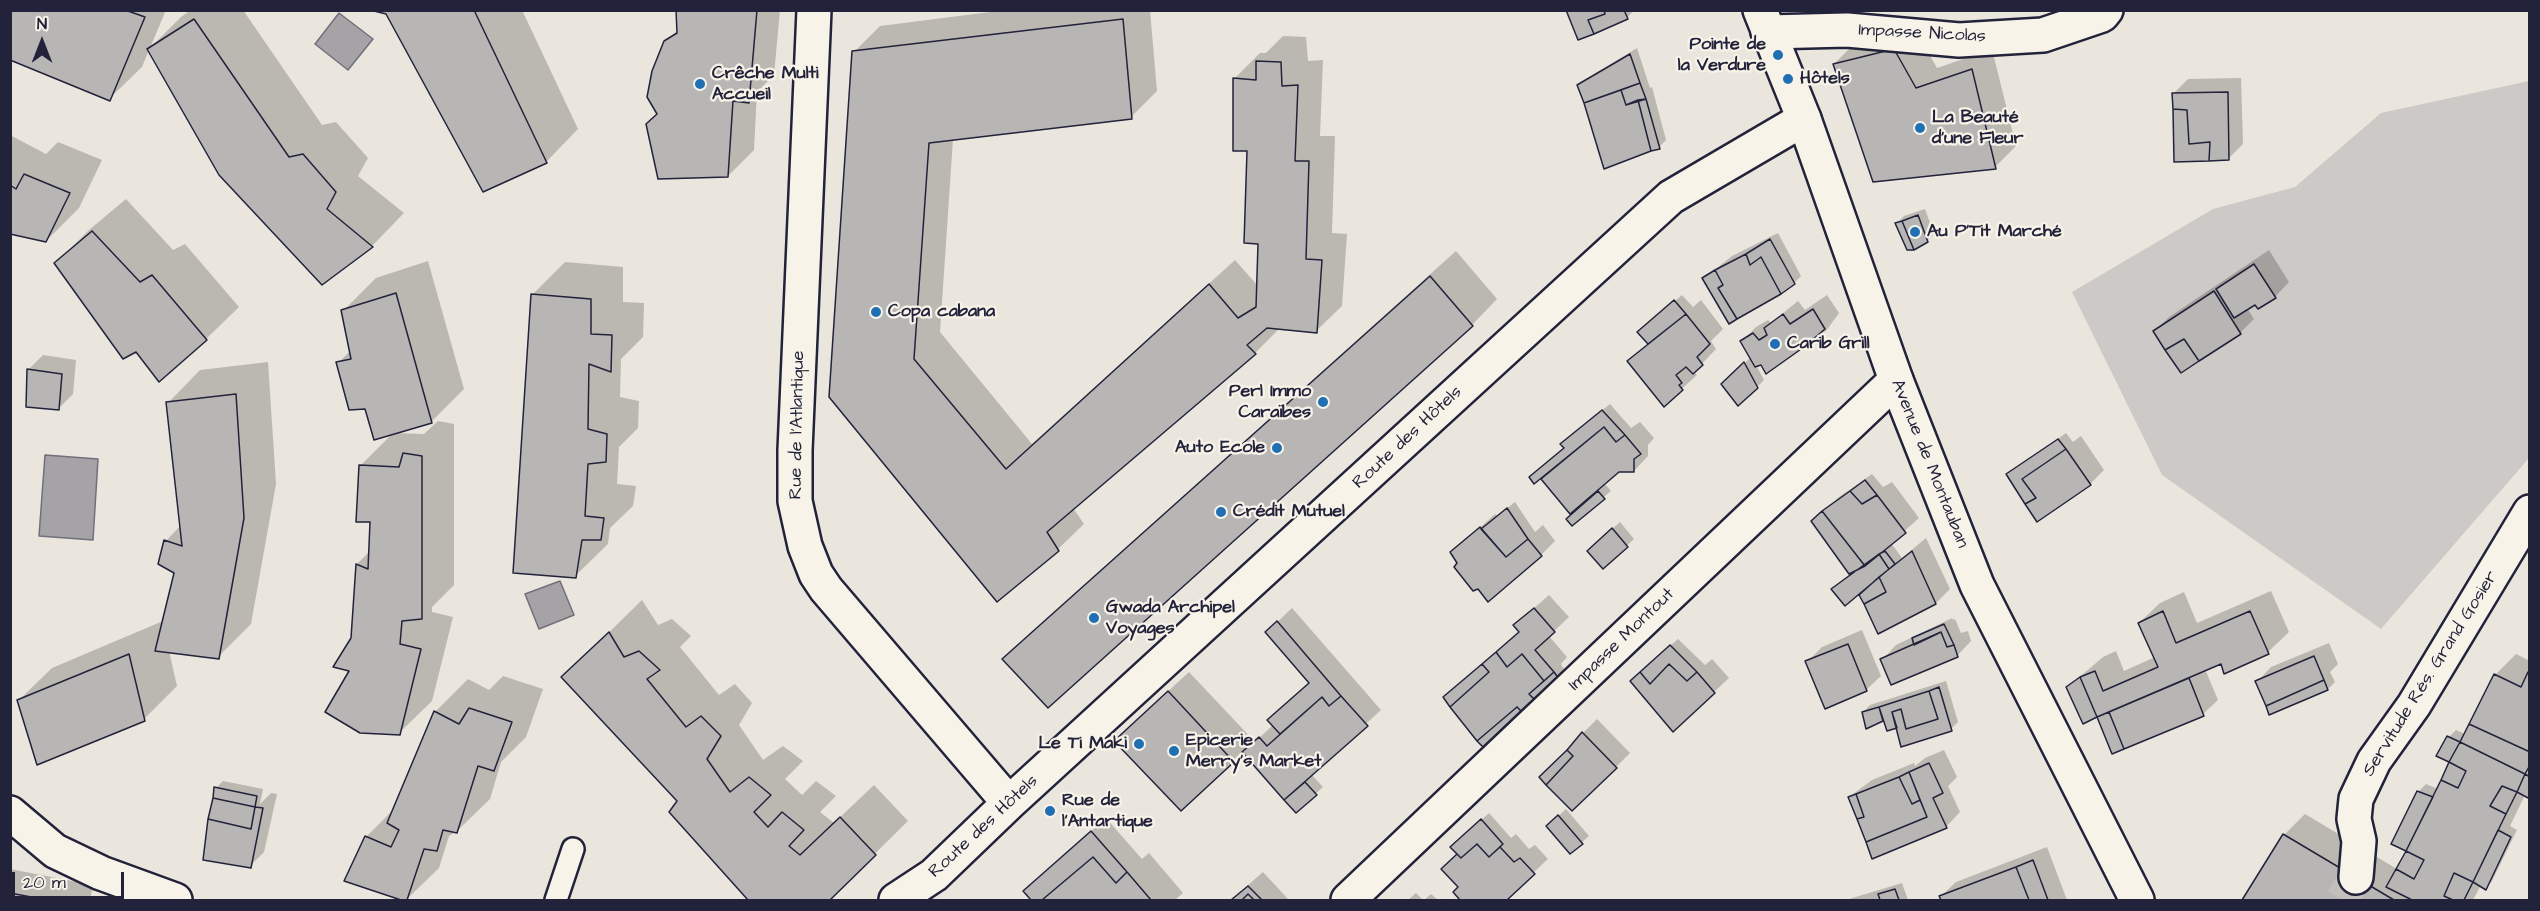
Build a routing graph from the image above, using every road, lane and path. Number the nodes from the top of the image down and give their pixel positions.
1 (814, 10) edge
2 (2106, 10) edge
3 (1764, 21) edge
4 (1804, 118) junction
5 (1896, 380) junction
6 (2529, 512) edge
7 (1009, 803) junction
8 (10, 813) edge
9 (573, 849) dead end
10 (2356, 878) tunnel mouth
11 (175, 900) edge
12 (556, 900) edge
13 (896, 900) edge
14 (1348, 900) edge
15 (2138, 900) edge

1 - 7 street, Rue de l'Atlantique
2 - 3 street, Impasse Nicolas
3 - 4 street, Avenue de Montauban
4 - 5 street, Avenue de Montauban
4 - 7 street, Route des Hôtels
5 - 14 street, Impasse Montout
5 - 15 street, Avenue de Montauban
6 - 10 street, Servitude Rés. Grand Gosier
7 - 13 street, Route des Hôtels
8 - 11 street
9 - 12 lane

